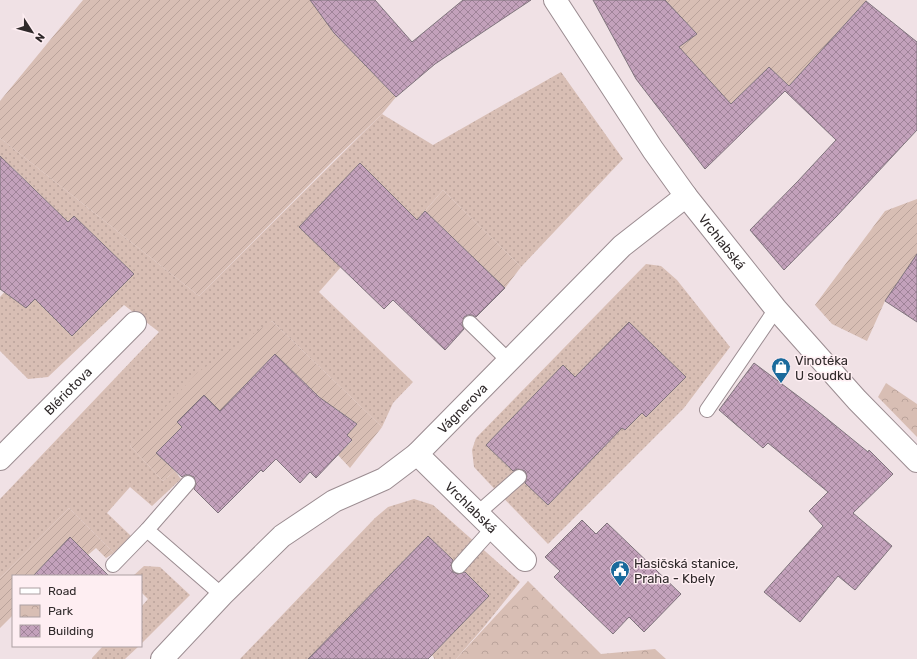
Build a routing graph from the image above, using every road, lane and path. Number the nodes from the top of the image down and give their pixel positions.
1 (555, 0) edge
2 (686, 196) junction
3 (776, 309) junction
4 (135, 323) dead end
5 (470, 323) dead end
6 (509, 361) junction
7 (708, 410) dead end
8 (417, 454) junction
9 (0, 459) edge
10 (917, 461) edge
11 (519, 477) dead end
12 (188, 483) dead end
13 (485, 520) junction
14 (147, 530) junction
15 (525, 560) dead end
16 (113, 565) dead end
17 (459, 566) dead end
18 (222, 596) junction
19 (162, 659) edge

1 - 2 street, Vrchlabská
2 - 3 street, Vrchlabská
2 - 6 street, Vágnerova
3 - 7 lane
3 - 10 street, Vrchlabská
4 - 9 street, Blériotova
5 - 6 lane
6 - 8 street, Vágnerova
8 - 13 street, Vrchlabská
8 - 18 street, Vágnerova
11 - 13 lane
12 - 14 lane
13 - 15 street, Vrchlabská
13 - 17 lane
14 - 16 lane
14 - 18 lane
18 - 19 street, Vágnerova

